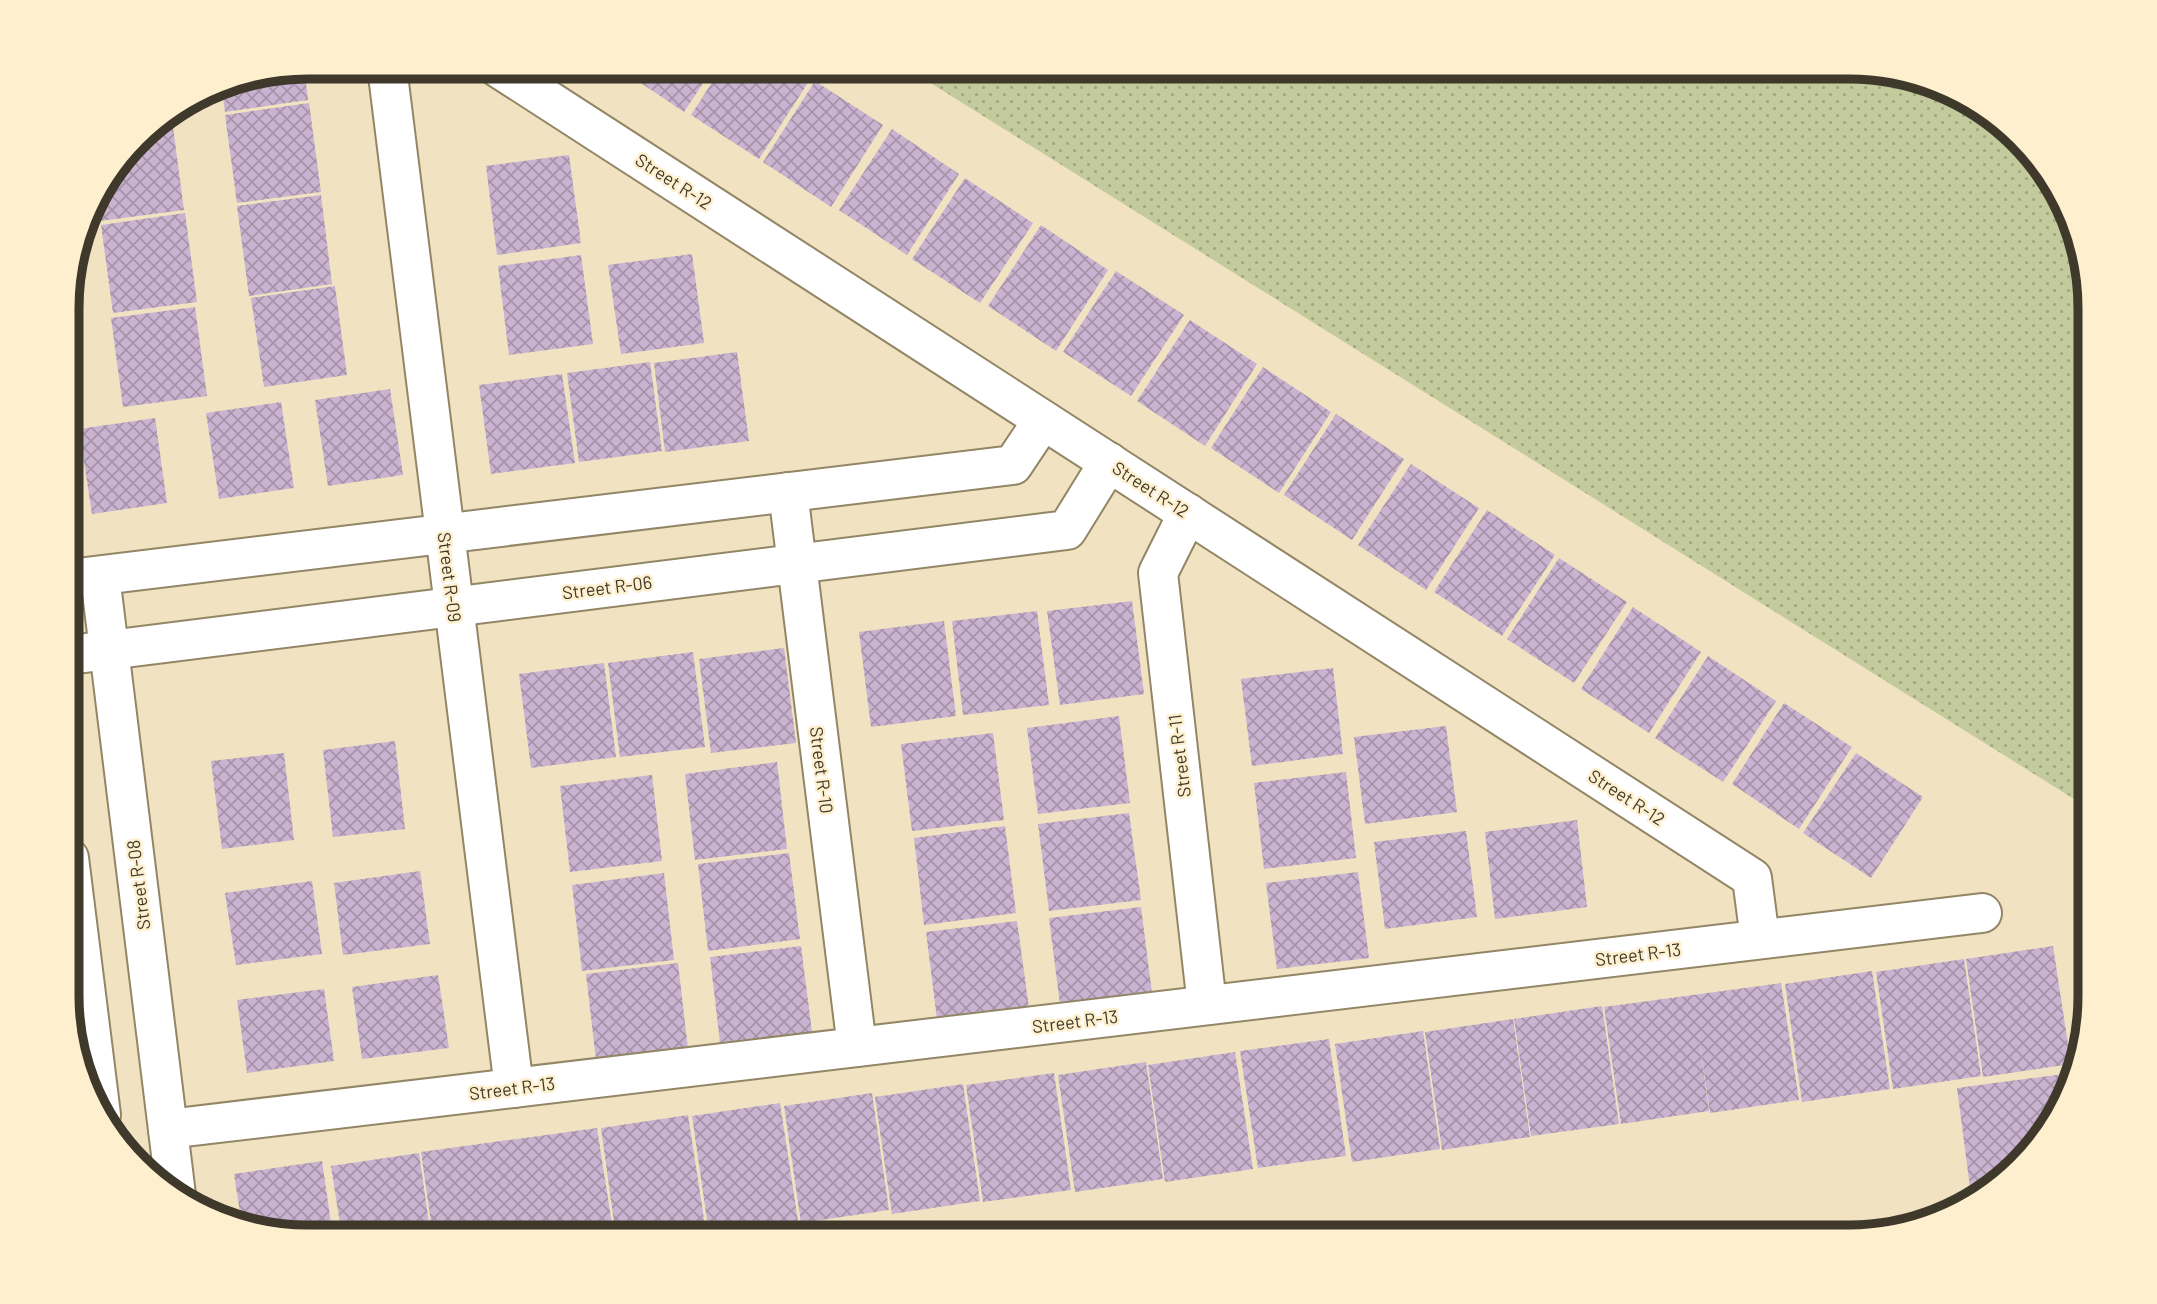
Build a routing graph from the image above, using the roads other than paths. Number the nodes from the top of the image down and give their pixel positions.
1 (389, 79) edge
2 (517, 79) edge
3 (1043, 420) junction
4 (1109, 462) junction
5 (788, 492) junction
6 (1188, 513) junction
7 (445, 534) junction
8 (797, 564) junction
9 (84, 578) edge
10 (454, 606) junction
11 (109, 649) junction
12 (79, 654) edge
13 (1982, 913) dead end
14 (79, 936) edge
15 (1760, 939) junction
16 (1208, 1005) junction
17 (857, 1047) junction
18 (514, 1088) junction
19 (99, 1089) edge
20 (168, 1129) junction
21 (174, 1182) edge

1 - 7 street, Street R-09
2 - 3 street, Street R-12
3 - 4 street, Street R-12
3 - 5 street
4 - 6 street, Street R-12
4 - 8 street, Street R-06
5 - 7 street
5 - 8 street, Street R-10
6 - 15 street, Street R-12
6 - 16 street, Street R-11
7 - 9 street
7 - 10 street, Street R-09
8 - 10 street, Street R-06
8 - 17 street, Street R-10
9 - 11 street, Street R-08
10 - 11 street, Street R-06
10 - 18 street, Street R-09
11 - 12 street, Street R-06
11 - 20 street, Street R-08
13 - 15 street, Street R-13
14 - 19 street
15 - 16 street, Street R-13
16 - 17 street, Street R-13
17 - 18 street, Street R-13
18 - 20 street, Street R-13
20 - 21 street, Street R-08

